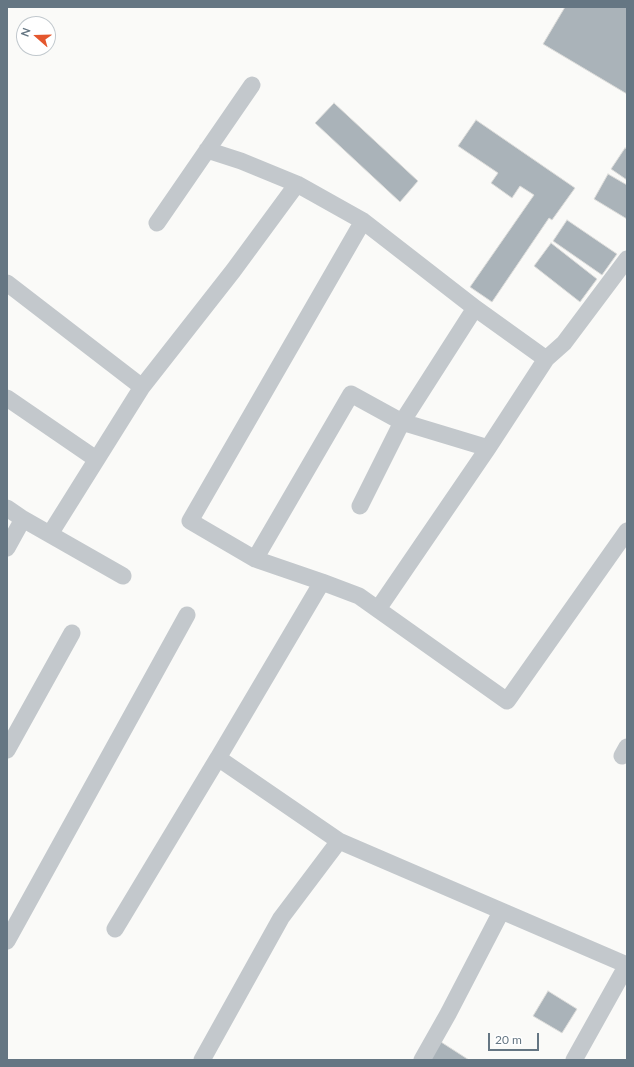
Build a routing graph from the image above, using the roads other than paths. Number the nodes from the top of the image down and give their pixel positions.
1 (252, 85) dead end
2 (207, 150) junction
3 (297, 184) junction
4 (363, 221) junction
5 (156, 223) dead end
6 (627, 258) edge
7 (7, 283) edge
8 (475, 308) junction
9 (546, 359) junction
10 (142, 387) junction
11 (7, 398) edge
12 (402, 422) junction
13 (488, 448) junction
14 (96, 460) junction
15 (360, 506) dead end
16 (7, 508) edge
17 (23, 519) junction
18 (627, 531) edge
19 (50, 534) junction
20 (7, 548) edge
21 (255, 559) junction
22 (123, 576) dead end
23 (322, 582) junction
24 (378, 609) junction
25 (187, 615) dead end
26 (72, 633) dead end
27 (7, 750) edge
28 (218, 758) junction
29 (339, 841) junction
30 (501, 912) junction
31 (115, 929) dead end
32 (7, 941) edge
33 (627, 966) edge
34 (202, 1060) edge
35 (422, 1060) edge
36 (574, 1060) edge

1 - 2 street
2 - 3 street
2 - 5 street
3 - 4 street
3 - 10 street
4 - 8 street
4 - 21 street
6 - 9 street
7 - 10 street
8 - 9 street
8 - 12 street
9 - 13 street
10 - 14 street
11 - 14 street
12 - 13 street
12 - 15 street
12 - 21 street
13 - 24 street
14 - 19 street
16 - 17 street
17 - 19 street
17 - 20 street
18 - 24 street
19 - 22 street
21 - 23 street
23 - 24 street
23 - 28 street
25 - 32 street
26 - 27 street
28 - 29 street
28 - 31 street
29 - 30 street
29 - 34 street
30 - 33 street
30 - 35 street
33 - 36 street

